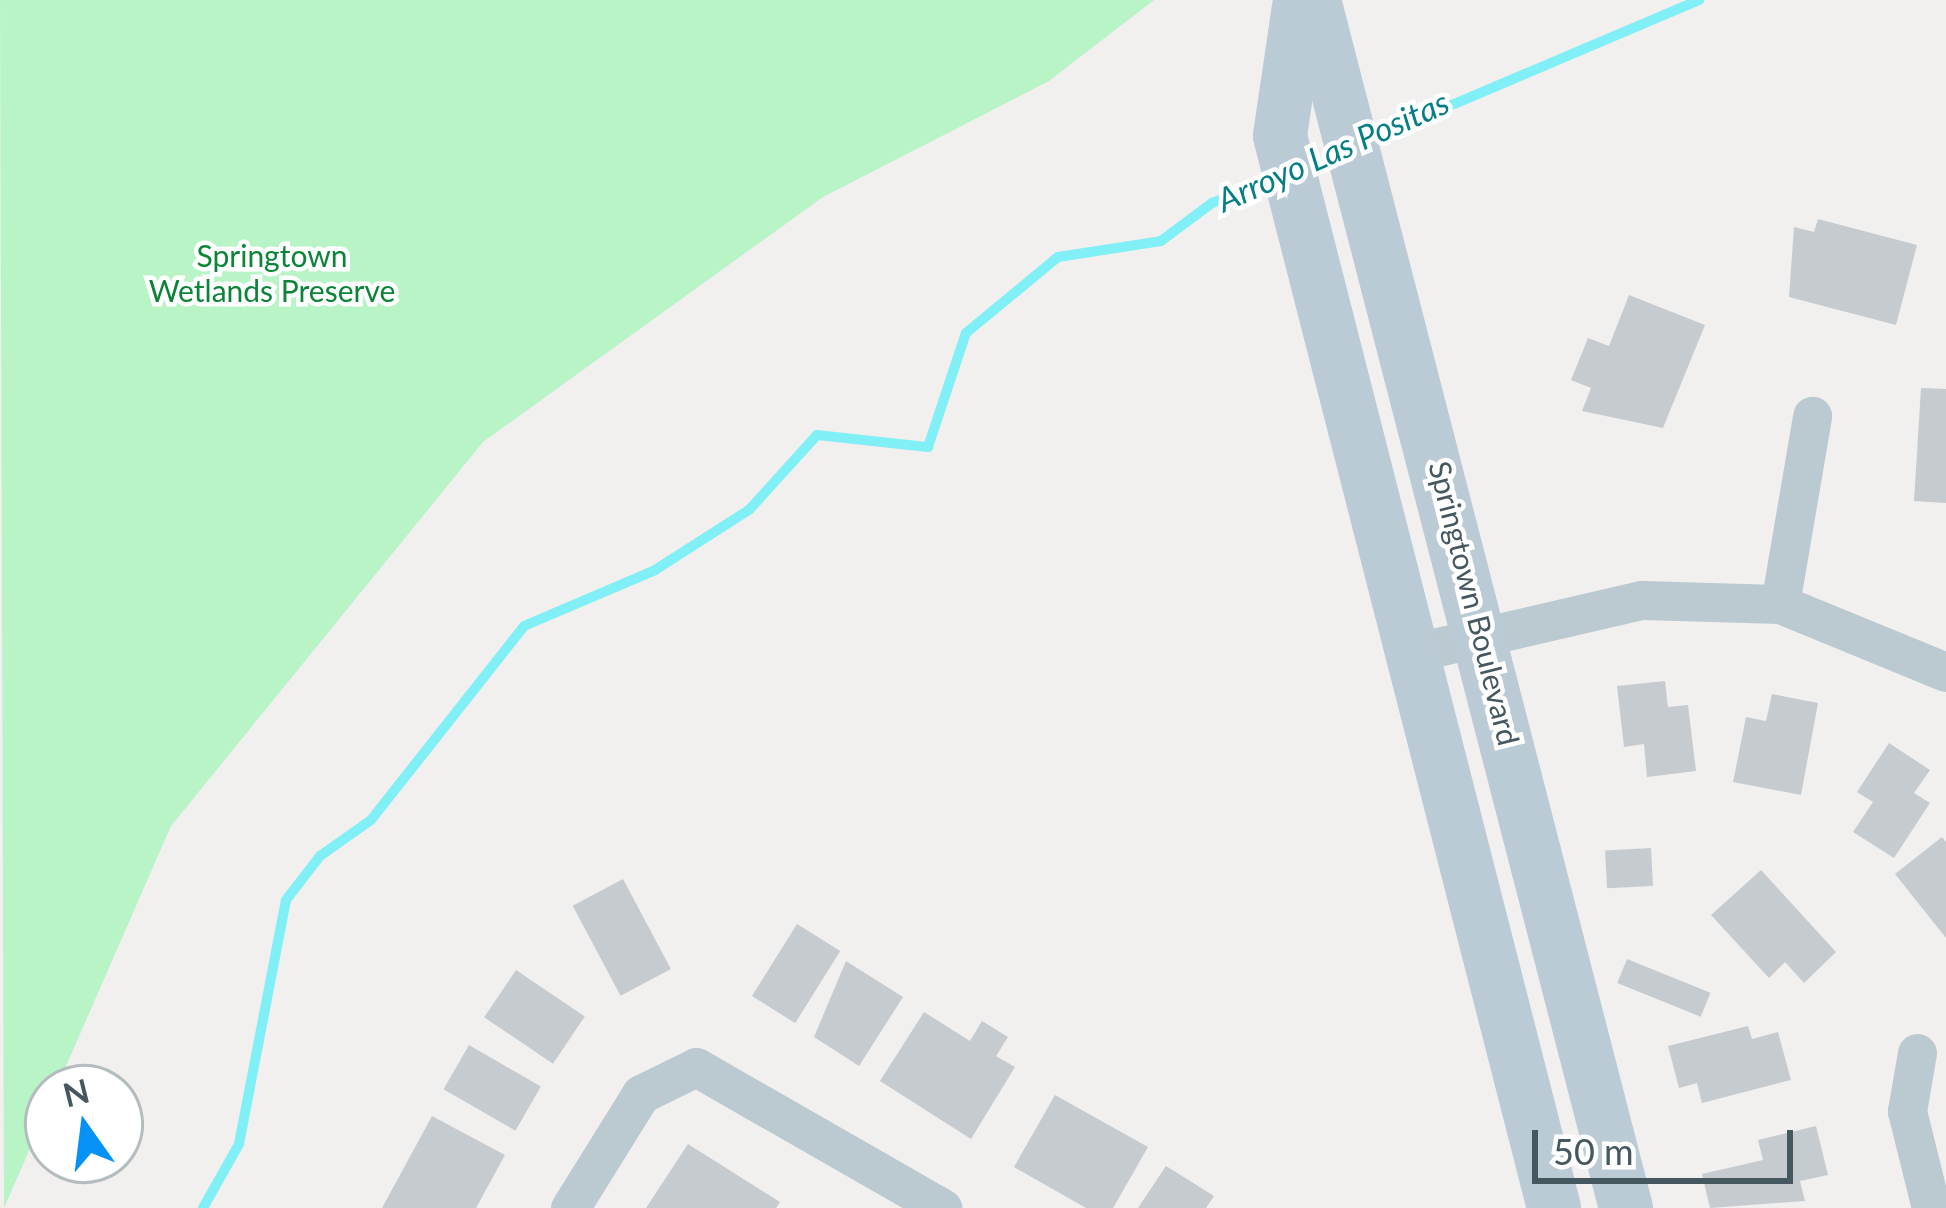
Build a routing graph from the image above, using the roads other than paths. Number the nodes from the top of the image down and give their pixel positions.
1 (1300, 0) edge
2 (1314, 0) edge
3 (1812, 416) dead end
4 (1780, 604) junction
5 (1484, 635) junction
6 (1416, 652) junction
7 (1946, 672) edge
8 (1917, 1053) dead end
9 (570, 1208) edge
10 (942, 1208) edge
11 (1553, 1208) edge
12 (1626, 1208) edge
13 (1931, 1208) edge

1 - 6 street
2 - 5 street, Springtown Boulevard
3 - 4 street
4 - 5 street
4 - 7 street
5 - 6 street
5 - 12 street, Springtown Boulevard
6 - 11 street
8 - 13 street
9 - 10 street

